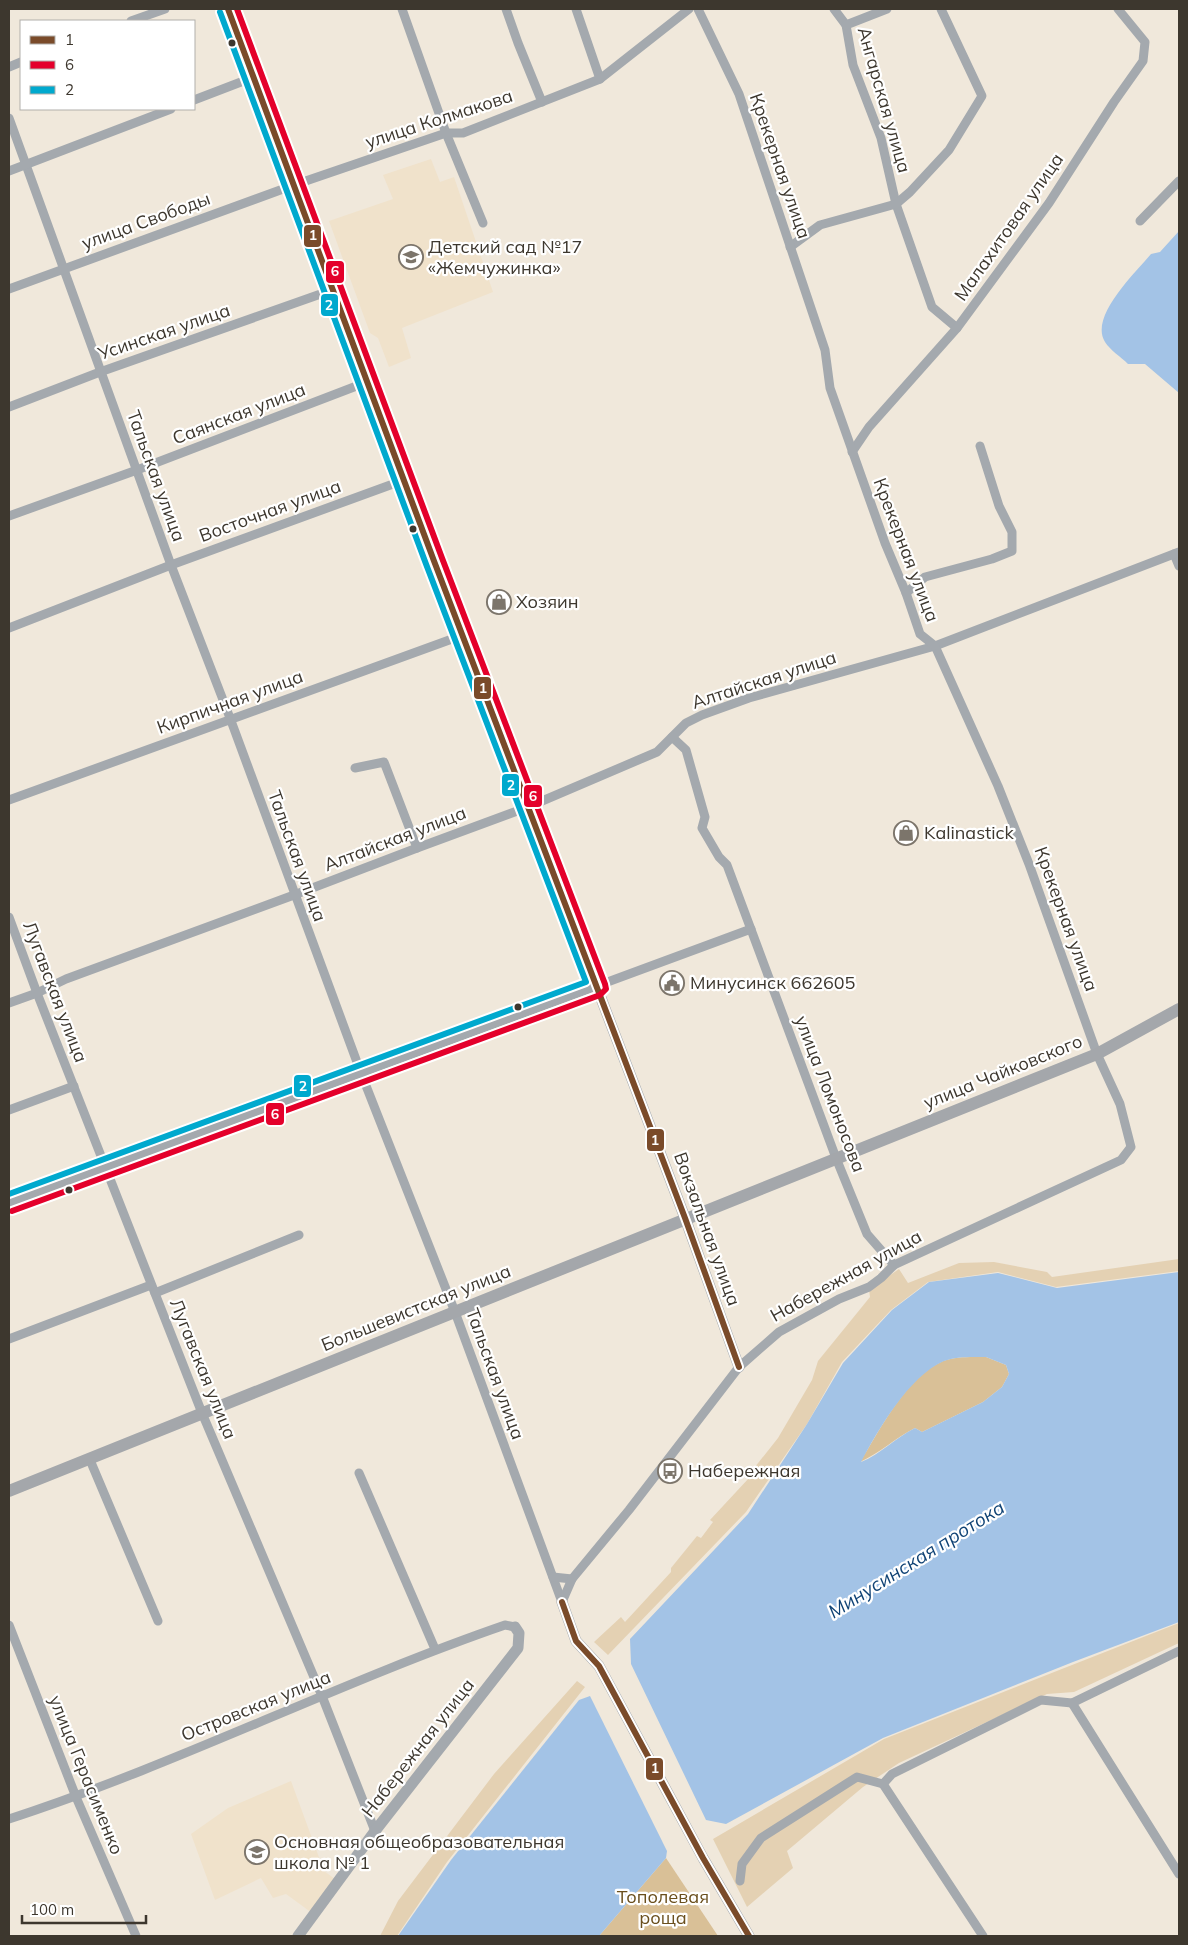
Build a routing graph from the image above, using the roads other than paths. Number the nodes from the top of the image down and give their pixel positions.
1 (165, 9) edge
2 (228, 9) edge
3 (402, 9) edge
4 (506, 9) edge
5 (576, 9) edge
6 (689, 9) edge
7 (698, 9) edge
8 (834, 9) edge
9 (887, 9) edge
10 (940, 9) edge
11 (1118, 9) edge
12 (134, 20) edge
13 (846, 25) junction
14 (254, 76) junction
15 (600, 79) junction
16 (195, 100) edge
17 (542, 102) junction
18 (168, 110) edge
19 (9, 118) edge
20 (446, 133) junction
21 (26, 165) junction
22 (9, 171) edge
23 (1179, 182) edge
24 (294, 186) junction
25 (896, 204) junction
26 (1140, 221) dead end
27 (483, 223) dead end
28 (790, 247) junction
29 (63, 268) junction
30 (9, 288) edge
31 (332, 290) junction
32 (957, 328) junction
33 (100, 372) junction
34 (368, 382) junction
35 (9, 407) edge
36 (980, 446) dead end
37 (852, 452) junction
38 (137, 470) junction
39 (404, 480) junction
40 (9, 516) edge
41 (1176, 553) edge
42 (171, 566) junction
43 (1179, 566) edge
44 (906, 593) junction
45 (9, 628) edge
46 (463, 635) junction
47 (935, 646) junction
48 (230, 718) junction
49 (672, 737) junction
50 (355, 768) dead end
51 (9, 800) edge
52 (528, 807) junction
53 (416, 848) junction
54 (294, 896) junction
55 (9, 916) edge
56 (751, 929) junction
57 (597, 986) junction
58 (37, 993) junction
59 (9, 1003) edge
60 (1179, 1009) edge
61 (1097, 1054) junction
62 (361, 1073) junction
63 (74, 1086) junction
64 (9, 1110) edge
65 (1131, 1146) joint
66 (836, 1158) junction
67 (105, 1167) junction
68 (9, 1203) edge
69 (685, 1218) junction
70 (299, 1235) dead end
71 (894, 1264) junction
72 (153, 1289) junction
73 (455, 1312) junction
74 (9, 1339) edge
75 (738, 1367) junction
76 (202, 1413) junction
77 (90, 1460) junction
78 (359, 1473) dead end
79 (9, 1491) edge
80 (553, 1577) junction
81 (572, 1579) junction
82 (562, 1602) junction
83 (158, 1621) dead end
84 (9, 1625) edge
85 (515, 1627) joint
86 (435, 1649) junction
87 (1179, 1651) edge
88 (322, 1696) junction
89 (1072, 1703) junction
90 (883, 1784) junction
91 (76, 1797) junction
92 (9, 1819) edge
93 (375, 1831) junction
94 (1179, 1874) edge
95 (740, 1881) dead end
96 (136, 1936) edge
97 (298, 1936) edge
98 (749, 1936) edge
99 (983, 1936) edge

1 - 12 street
2 - 14 street, Вокзальная улица
3 - 20 street
4 - 17 street
5 - 15 street
6 - 15 street, улица Колмакова
7 - 28 street, Крекерная улица
8 - 13 street, Ангарская улица
9 - 13 street
10 - 25 street
11 - 32 street, Малахитовая улица
13 - 25 street, Ангарская улица
14 - 16 street
14 - 24 street, Вокзальная улица
15 - 17 street, улица Колмакова
17 - 20 street, улица Колмакова
18 - 21 street
19 - 21 street, Тальская улица
20 - 24 street, улица Колмакова
20 - 27 street
21 - 22 street
21 - 29 street, Тальская улица
23 - 26 street
24 - 29 street, улица Свободы
24 - 31 street, Вокзальная улица
25 - 28 street
25 - 32 street, Ангарская улица
28 - 37 street, Крекерная улица
29 - 30 street, улица Свободы
29 - 33 street, Тальская улица
31 - 33 street, Усинская улица
31 - 34 street, Вокзальная улица
32 - 37 street, Малахитовая улица
33 - 35 street, Усинская улица
33 - 38 street, Тальская улица
34 - 38 street, Саянская улица
34 - 39 street, Вокзальная улица
36 - 44 street
37 - 44 street, Крекерная улица
38 - 40 street, Саянская улица
38 - 42 street, Тальская улица
39 - 42 street, Восточная улица
39 - 46 street, Вокзальная улица
41 - 43 street
41 - 47 street, Алтайская улица
42 - 45 street, Восточная улица
42 - 48 street, Тальская улица
44 - 47 street, Крекерная улица
46 - 48 street, Кирпичная улица
46 - 52 street, Вокзальная улица
47 - 49 street, Алтайская улица
47 - 61 street, Крекерная улица
48 - 51 street, Кирпичная улица
48 - 54 street, Тальская улица
49 - 52 street, Алтайская улица
49 - 56 street, улица Ломоносова
50 - 53 street
52 - 53 street, Алтайская улица
52 - 57 street, Вокзальная улица
53 - 54 street, Алтайская улица
54 - 58 street, Алтайская улица
54 - 62 street, Тальская улица
55 - 58 street, Лугавская улица
56 - 57 street
56 - 66 street, улица Ломоносова
57 - 62 street
57 - 69 street, Вокзальная улица
58 - 59 street, Алтайская улица
58 - 63 street, Лугавская улица
60 - 61 main road, улица Чайковского
61 - 65 street, Крекерная улица
61 - 66 main road, улица Чайковского
62 - 67 street
62 - 73 street, Тальская улица
63 - 64 street
63 - 67 street, Лугавская улица
65 - 71 street, Набережная улица
66 - 69 main road, Большевистская улица
66 - 71 street, улица Ломоносова
67 - 68 street
67 - 72 street, Лугавская улица
69 - 73 main road, Большевистская улица
69 - 75 street, Вокзальная улица
70 - 72 street
71 - 75 street, Набережная улица
72 - 74 street
72 - 76 street, Лугавская улица
73 - 76 main road, Большевистская улица
73 - 80 street, Тальская улица
75 - 81 street, Набережная улица
76 - 77 main road, Большевистская улица
76 - 88 street, Лугавская улица
77 - 79 main road, Большевистская улица
77 - 83 street
78 - 86 street
80 - 81 street
80 - 82 street, Тальская улица
81 - 82 street, Набережная улица
82 - 98 street
84 - 91 street, улица Герасименко
85 - 86 street, Островская улица
85 - 93 street, Набережная улица
86 - 88 street, Островская улица
87 - 89 street
88 - 91 street, Островская улица
88 - 93 street, Лугавская улица
89 - 90 street
89 - 94 street
90 - 95 street
90 - 99 street
91 - 92 street, Островская улица
91 - 96 street, улица Герасименко
93 - 97 street, Набережная улица

